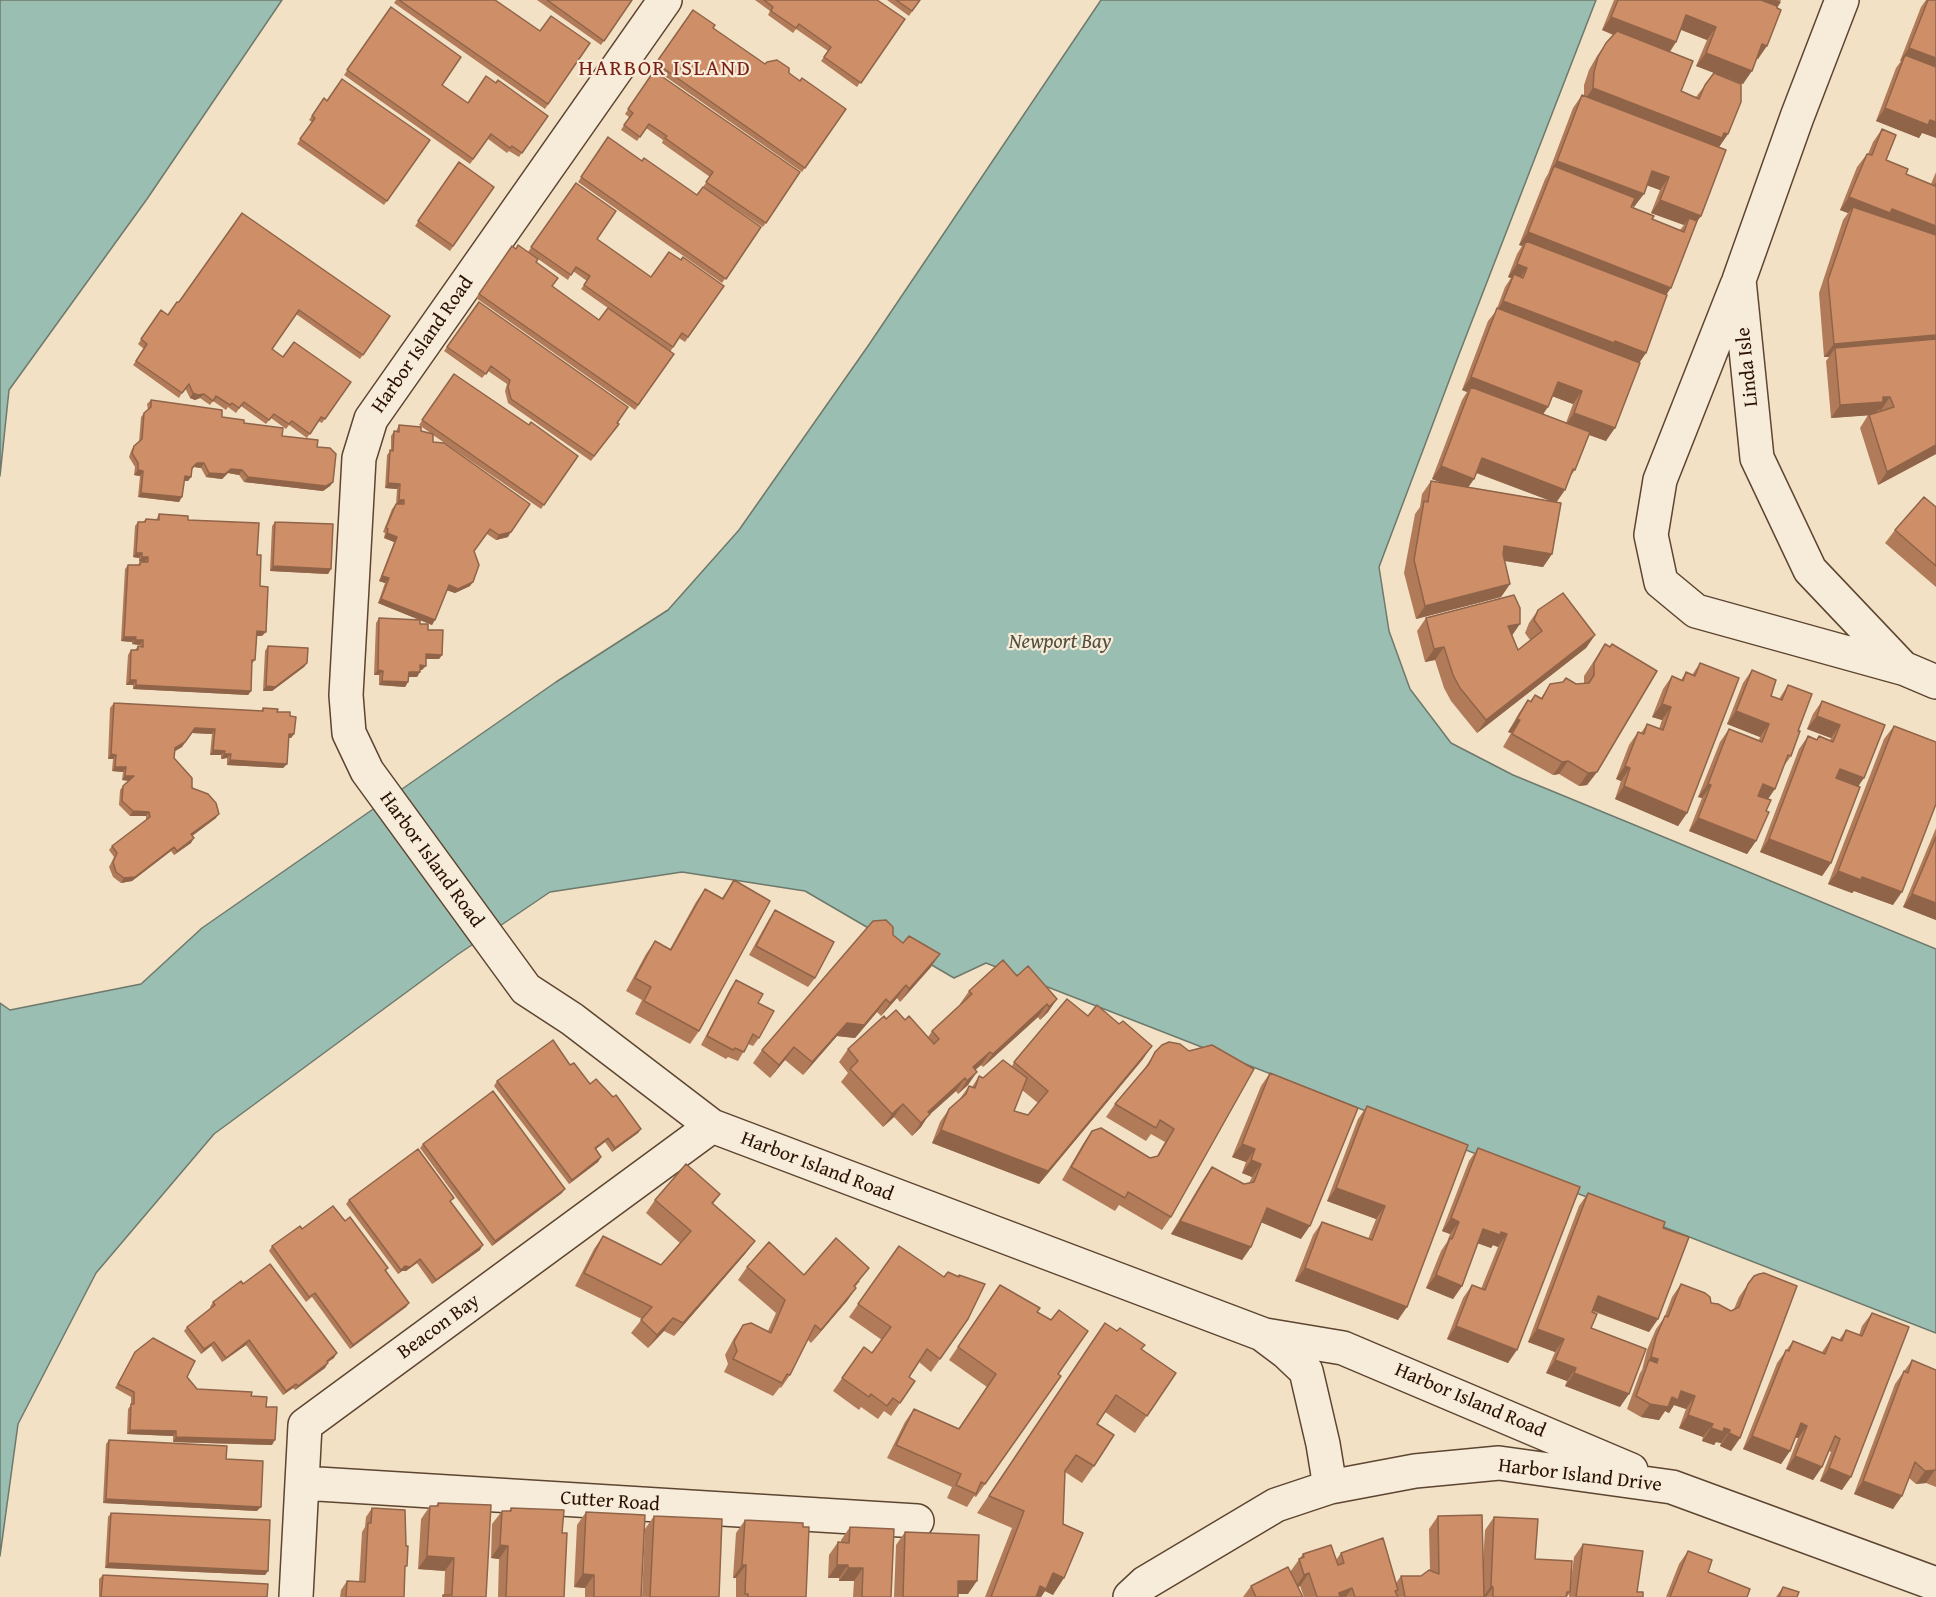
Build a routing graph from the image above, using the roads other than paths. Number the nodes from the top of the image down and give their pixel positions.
1 (665, 0) edge
2 (1842, 0) edge
3 (1739, 280) junction
4 (1903, 668) junction
5 (1936, 682) edge
6 (712, 1126) junction
7 (1262, 1334) junction
8 (302, 1483) junction
9 (1330, 1487) junction
10 (1672, 1487) junction
11 (918, 1521) dead end
12 (1936, 1584) edge
13 (296, 1597) edge
14 (1130, 1597) edge

1 - 6 street, Harbor Island Road
2 - 3 street, Linda Isle
3 - 4 street, Linda Isle
3 - 4 street
4 - 5 street, Linda Isle
6 - 7 street, Harbor Island Road
6 - 8 street, Beacon Bay
7 - 9 street, Harbor Island Road
7 - 10 street, Harbor Island Road
8 - 11 street, Cutter Road
8 - 13 street, Beacon Bay
9 - 10 street, Harbor Island Drive
9 - 14 street, Harbor Island Drive
10 - 12 street, Harbor Island Drive

